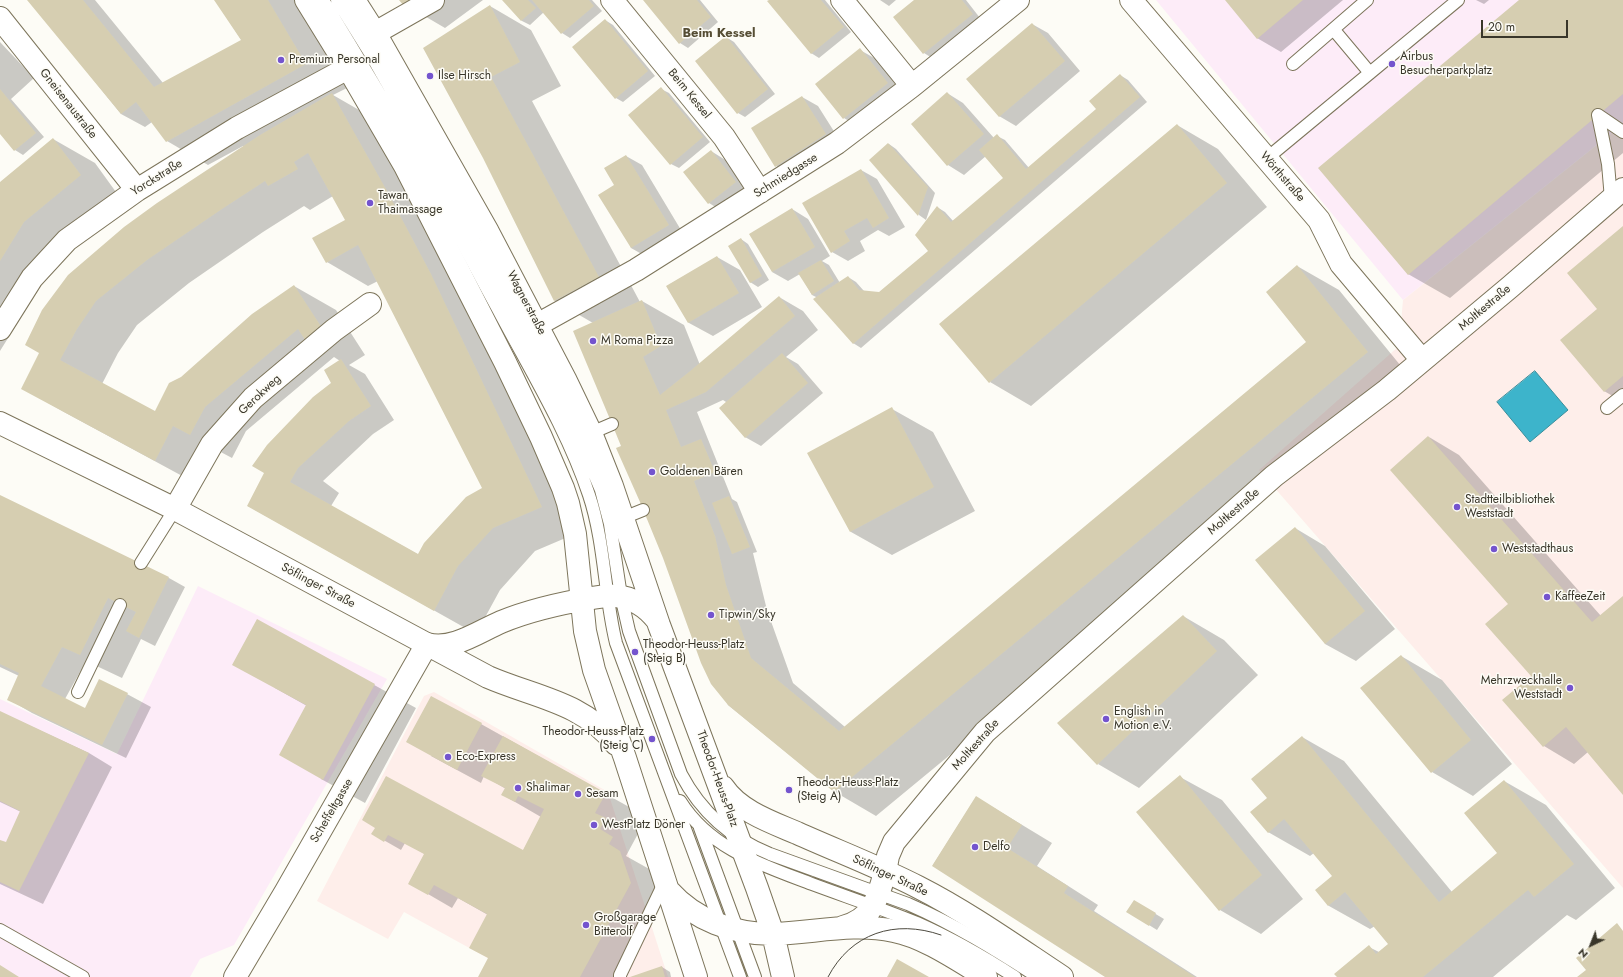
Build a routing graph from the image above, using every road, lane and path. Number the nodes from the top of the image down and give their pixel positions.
1 (306, 0) edge
2 (323, 0) edge
3 (337, 0) edge
4 (354, 0) edge
5 (433, 0) edge
6 (612, 0) edge
7 (842, 0) edge
8 (1018, 0) edge
9 (1131, 0) edge
10 (1367, 0) edge
11 (1458, 0) edge
12 (0, 18) edge
13 (1334, 30) junction
14 (375, 33) junction
15 (1292, 64) dead end
16 (348, 68) junction
17 (1370, 73) junction
18 (912, 86) junction
19 (1623, 132) edge
20 (1266, 159) junction
21 (137, 190) junction
22 (760, 192) junction
23 (1617, 194) edge
24 (370, 304) dead end
25 (537, 324) junction
26 (1, 327) edge
27 (1422, 360) junction
28 (1623, 395) edge
29 (1607, 408) dead end
30 (0, 423) edge
31 (612, 424) dead end
32 (591, 433) junction
33 (175, 509) junction
34 (643, 510) dead end
35 (623, 518) junction
36 (141, 563) dead end
37 (614, 596) junction
38 (581, 600) junction
39 (120, 605) dead end
40 (660, 625) junction
41 (427, 644) junction
42 (78, 692) dead end
43 (625, 758) junction
44 (664, 771) junction
45 (681, 774) junction
46 (718, 780) junction
47 (700, 827) junction
48 (743, 849) junction
49 (884, 872) junction
50 (666, 885) junction
51 (876, 900) junction
52 (844, 927) junction
53 (730, 928) junction
54 (0, 930) edge
55 (773, 934) junction
56 (905, 934) junction
57 (941, 934) junction
58 (83, 977) edge
59 (235, 977) edge
60 (620, 977) edge
61 (696, 977) edge
62 (740, 977) edge
63 (755, 977) edge
64 (783, 977) edge
65 (986, 977) edge
66 (1015, 977) edge
67 (1038, 977) edge
68 (1062, 977) edge

1 - 16 street
2 - 37 lane
3 - 37 lane
4 - 14 street, Wagnerstraße
5 - 14 street
6 - 22 street, Beim Kessel
7 - 18 street
8 - 18 street, Schmiedgasse
9 - 20 street, Wörthstraße
10 - 13 lane
11 - 17 lane
12 - 21 street, Gneisenaustraße
13 - 15 lane
13 - 17 lane
14 - 25 street, Wagnerstraße
16 - 21 street, Yorckstraße
16 - 38 street
17 - 20 lane
18 - 22 street, Schmiedgasse
19 - 23 lane
20 - 27 street, Wörthstraße
21 - 26 street, Yorckstraße
22 - 25 street, Schmiedgasse
23 - 27 street, Moltkestraße
24 - 33 street, Gerokweg
25 - 32 street, Wagnerstraße
27 - 49 street, Moltkestraße
28 - 29 lane
30 - 33 street, Söflinger Straße
31 - 32 lane
32 - 35 street, Wagnerstraße
33 - 36 lane
33 - 41 street, Söflinger Straße
34 - 35 lane
35 - 40 street, Wagnerstraße
37 - 38 street
37 - 40 street
37 - 44 lane
37 - 45 lane
38 - 41 street
38 - 43 street
39 - 42 lane
40 - 46 street, Theodor-Heuss-Platz
41 - 43 street, Söflinger Straße
41 - 59 street, Scheffeltgasse
43 - 50 street
44 - 47 lane
44 - 53 lane
45 - 47 lane
45 - 48 lane
46 - 48 street, Theodor-Heuss-Platz
46 - 49 street, Söflinger Straße
47 - 48 lane
47 - 53 lane
48 - 51 lane
48 - 51 lane
48 - 55 street, Theodor-Heuss-Platz
49 - 51 street, Moltkestraße
49 - 68 street, Söflinger Straße
50 - 53 street
50 - 60 lane
50 - 61 street
51 - 52 street
51 - 57 lane
51 - 67 lane
52 - 55 street
52 - 56 street
53 - 55 street
53 - 62 lane
53 - 63 lane
54 - 58 lane
55 - 64 street, Theodor-Heuss-Platz
56 - 57 lane
56 - 65 street
57 - 66 lane

